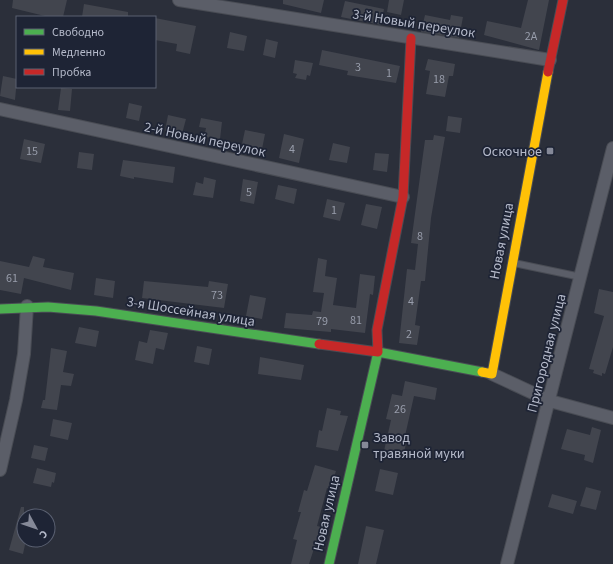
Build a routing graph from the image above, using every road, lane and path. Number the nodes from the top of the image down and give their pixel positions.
1 (179, 0) edge
2 (563, 0) edge
3 (411, 38) junction
4 (550, 60) junction
5 (0, 109) edge
6 (613, 148) edge
7 (403, 197) junction
8 (512, 262) junction
9 (581, 277) junction
10 (27, 306) junction
11 (0, 309) edge
12 (378, 352) junction
13 (492, 374) junction
14 (550, 401) junction
15 (613, 418) edge
16 (0, 470) edge
17 (329, 564) edge
18 (506, 564) edge

1 - 3 street, 3-й Новый переулок
2 - 4 street, Новая улица
3 - 4 street, 3-й Новый переулок
3 - 7 street, Новая улица
4 - 8 street, Новая улица
5 - 7 street, 2-й Новый переулок
6 - 9 street, Пригородная улица
7 - 12 street, Новая улица
8 - 9 lane
8 - 13 street, Новая улица
9 - 14 street, Пригородная улица
10 - 11 street, 3-я Шоссейная улица
10 - 12 street, 3-я Шоссейная улица
10 - 16 street
12 - 13 street
12 - 17 street, Новая улица
13 - 14 street
14 - 15 street
14 - 18 street, Пригородная улица

